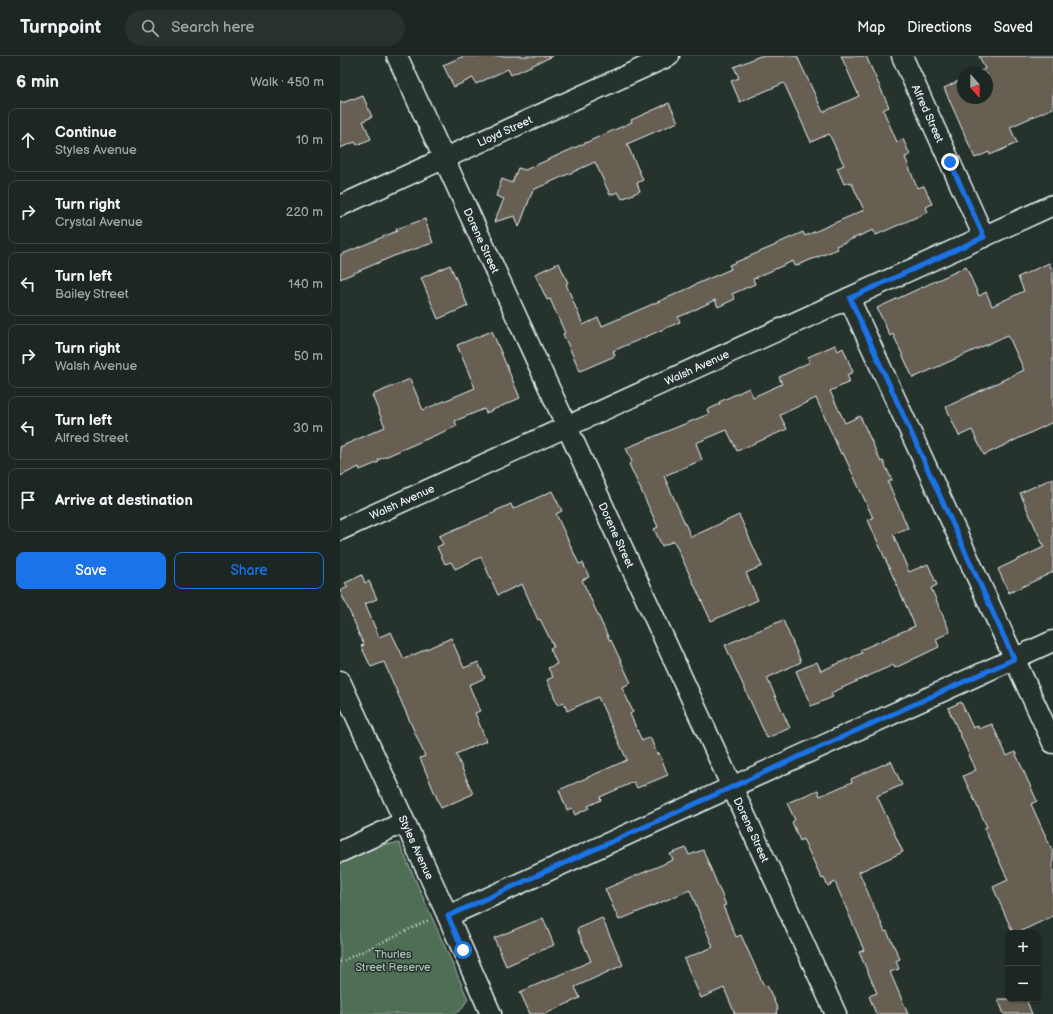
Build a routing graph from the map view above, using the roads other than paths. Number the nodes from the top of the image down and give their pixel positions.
1 (397, 56) edge
2 (669, 56) edge
3 (902, 56) edge
4 (445, 159) junction
5 (1053, 205) edge
6 (340, 206) edge
7 (984, 237) junction
8 (850, 298) junction
9 (567, 426) junction
10 (340, 530) edge
11 (1053, 641) edge
12 (1014, 659) junction
13 (340, 681) edge
14 (1053, 743) edge
15 (732, 787) junction
16 (404, 822) junction
17 (340, 852) edge
18 (447, 914) junction
19 (488, 1013) edge
20 (836, 1014) edge

1 - 4 street, Dorene Street
2 - 4 street, Lloyd Street
3 - 7 street, Alfred Street
4 - 6 street, Lloyd Street
4 - 9 street, Dorene Street
5 - 7 street, Walsh Avenue
7 - 8 street, Walsh Avenue
8 - 9 street, Walsh Avenue
8 - 12 street
9 - 10 street, Walsh Avenue
9 - 15 street, Dorene Street
11 - 12 street
12 - 14 street
12 - 15 street
13 - 16 street, Styles Avenue
15 - 18 street
15 - 20 street, Dorene Street
16 - 17 street
16 - 18 street, Styles Avenue
18 - 19 street, Styles Avenue

